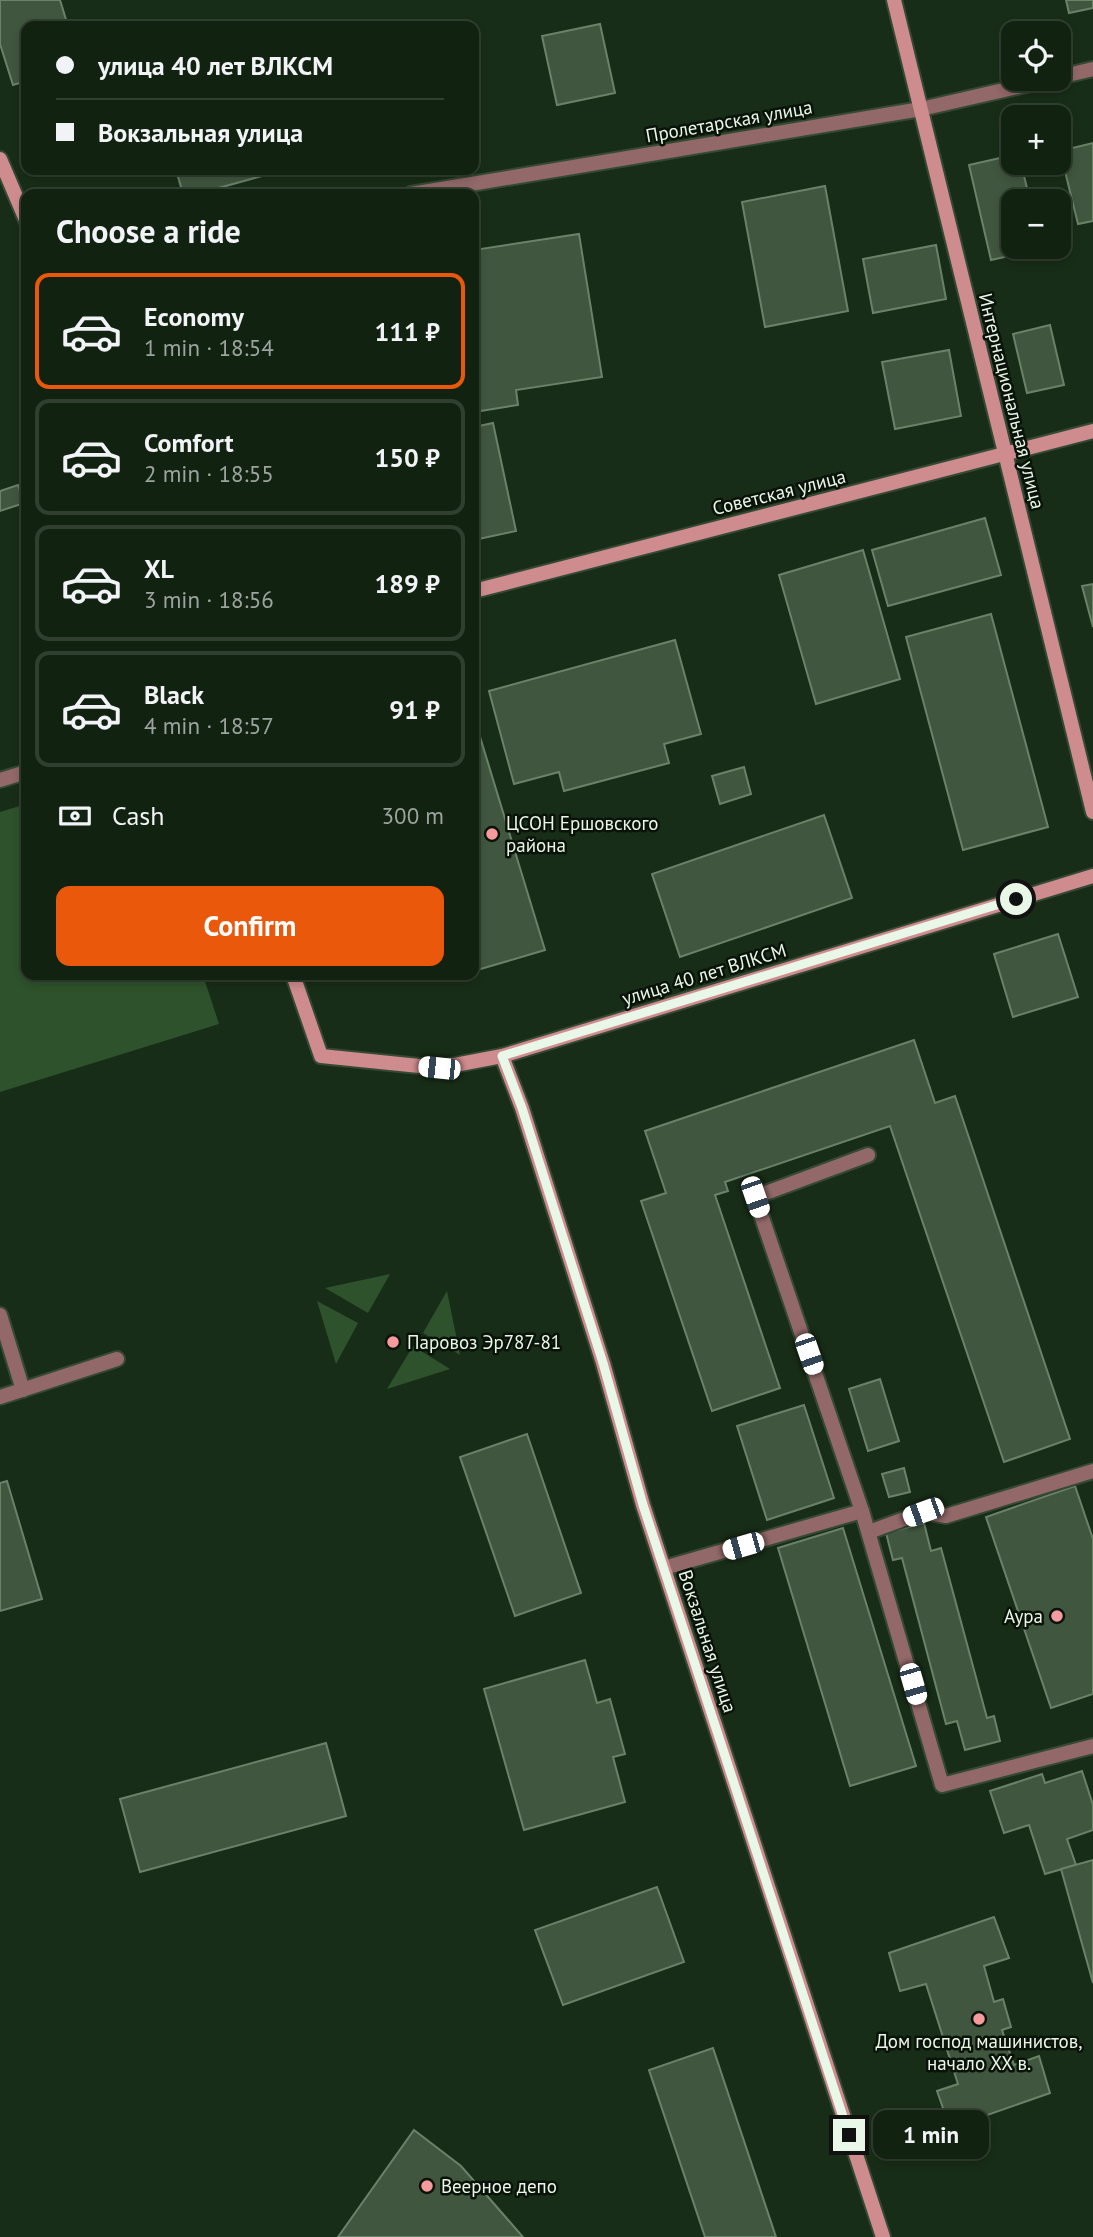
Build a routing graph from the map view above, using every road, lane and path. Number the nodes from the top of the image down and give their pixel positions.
1 (894, 0) edge
2 (1093, 69) edge
3 (1071, 74) edge
4 (1001, 90) edge
5 (921, 108) junction
6 (0, 159) edge
7 (441, 189) edge
8 (21, 208) edge
9 (1093, 431) edge
10 (1005, 453) junction
11 (479, 590) edge
12 (21, 774) edge
13 (0, 780) edge
14 (1093, 812) edge
15 (1093, 876) edge
16 (295, 980) edge
17 (502, 1056) junction
18 (867, 1155) dead end
19 (0, 1315) edge
20 (117, 1359) dead end
21 (23, 1390) junction
22 (0, 1397) edge
23 (1093, 1471) edge
24 (862, 1511) junction
25 (869, 1532) junction
26 (664, 1568) junction
27 (1093, 1746) edge
28 (883, 2237) edge

1 - 5 street, Интернациональная улица
2 - 3 street
4 - 5 street, Пролетарская улица
5 - 7 street, Пролетарская улица
5 - 10 street, Интернациональная улица
6 - 8 street
9 - 10 street, Советская улица
10 - 11 street, Советская улица
10 - 14 street, Интернациональная улица
12 - 13 street
15 - 17 street, улица 40 лет ВЛКСМ
16 - 17 street, улица 40 лет ВЛКСМ
17 - 26 street, Вокзальная улица
18 - 24 street
19 - 21 street
20 - 21 street
21 - 22 street
23 - 25 street
24 - 25 street
24 - 26 street
25 - 27 street
26 - 28 street, Вокзальная улица

